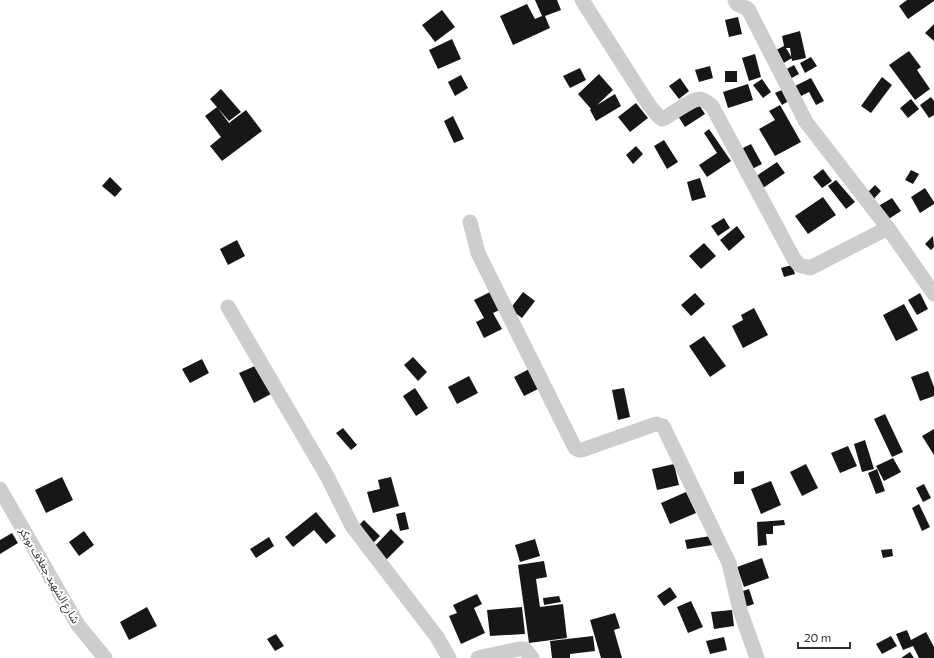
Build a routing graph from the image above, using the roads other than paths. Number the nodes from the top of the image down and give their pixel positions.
1 (582, 0) edge
2 (735, 0) edge
3 (470, 222) dead end
4 (888, 228) junction
5 (934, 294) edge
6 (228, 307) dead end
7 (0, 489) edge
8 (105, 658) edge
9 (449, 658) edge
10 (478, 658) edge
11 (532, 658) edge
12 (757, 658) edge

1 - 4 street
2 - 4 street
3 - 12 street
4 - 5 street
6 - 9 street
7 - 8 street, شارع الشهيد جغلاف بوبكر
10 - 11 street

